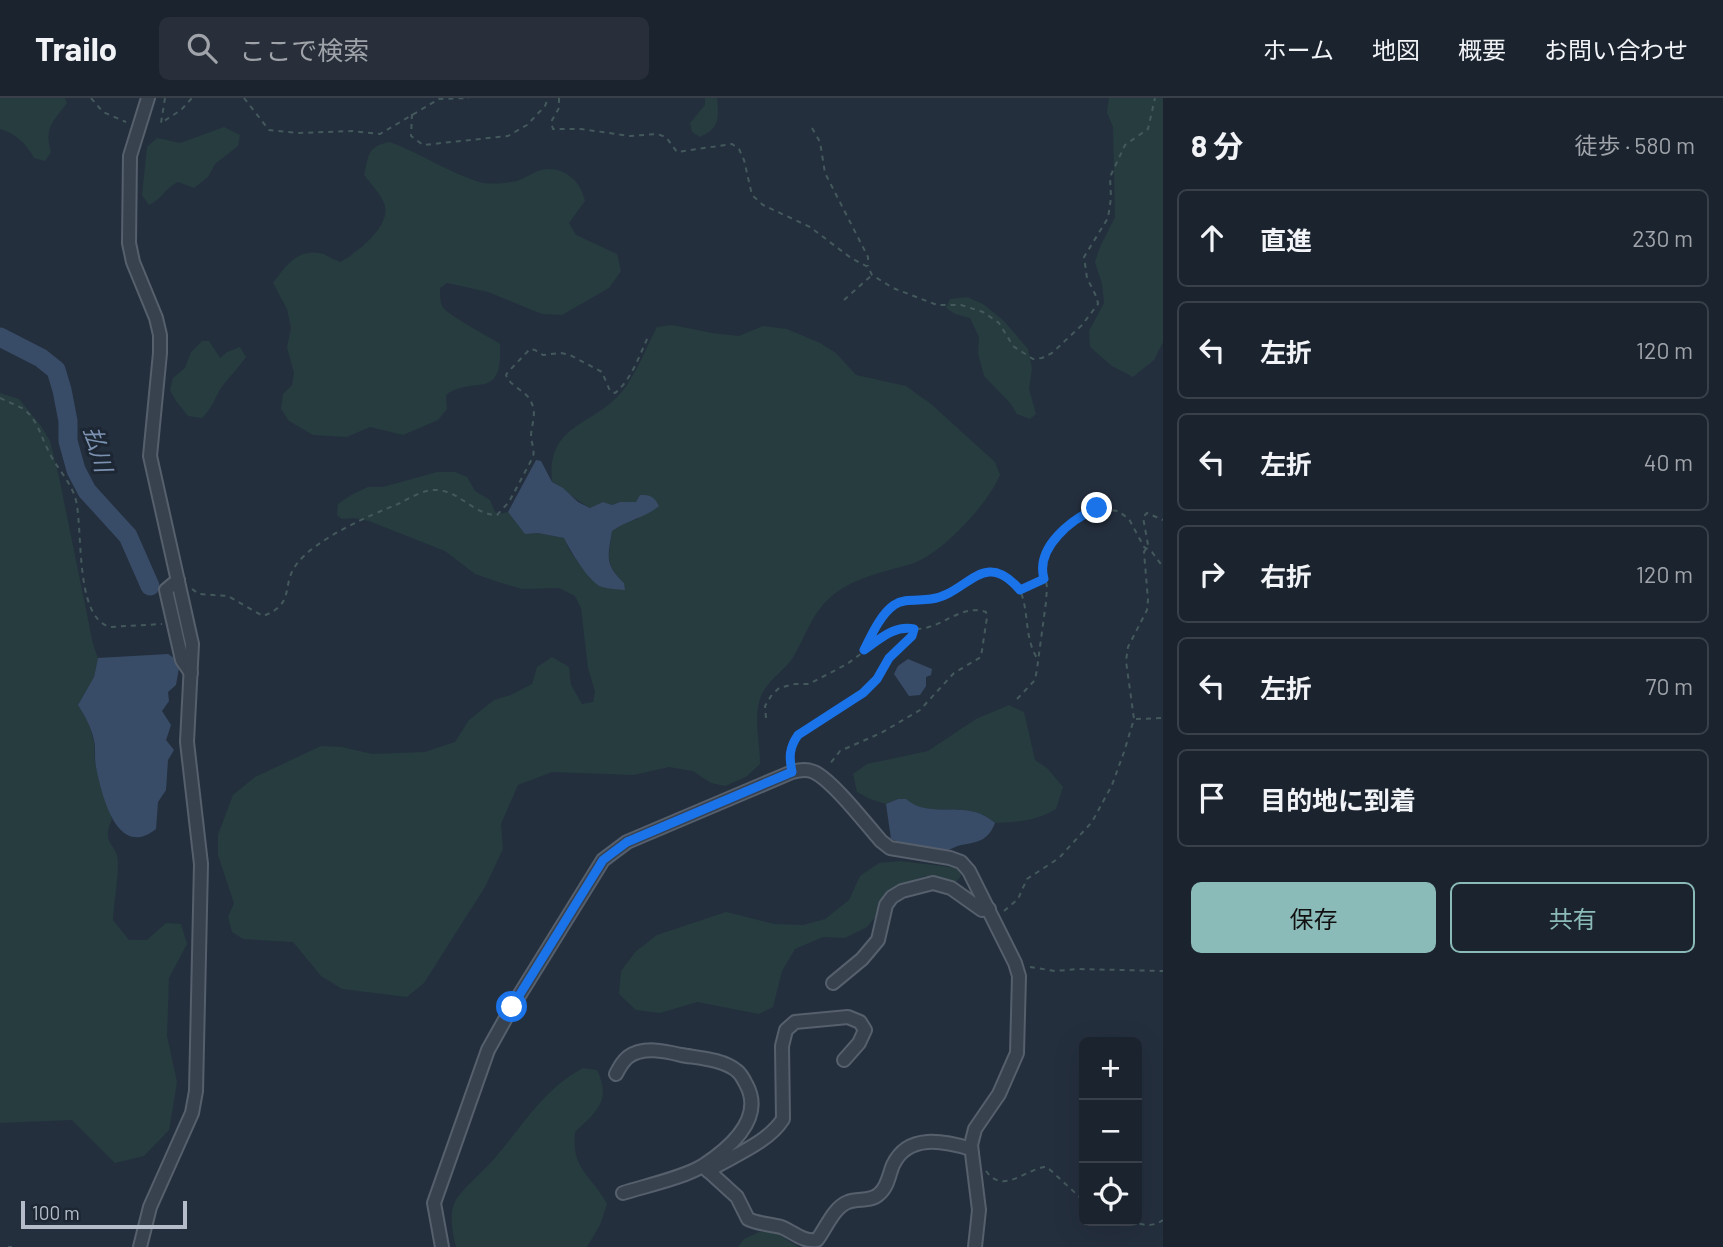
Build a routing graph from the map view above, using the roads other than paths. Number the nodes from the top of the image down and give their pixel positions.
1 (149, 98) edge
2 (178, 580) junction
3 (191, 673) junction
4 (991, 913) junction
5 (833, 982) dead end
6 (844, 1060) dead end
7 (616, 1074) dead end
8 (971, 1149) junction
9 (705, 1169) junction
10 (623, 1193) dead end
11 (140, 1247) edge
12 (442, 1247) edge
13 (975, 1247) edge

1 - 2 street
2 - 3 street
2 - 3 street
3 - 11 street
4 - 5 street
4 - 8 street
4 - 12 street
6 - 9 street
7 - 9 street
8 - 9 street
8 - 13 street
9 - 10 street

